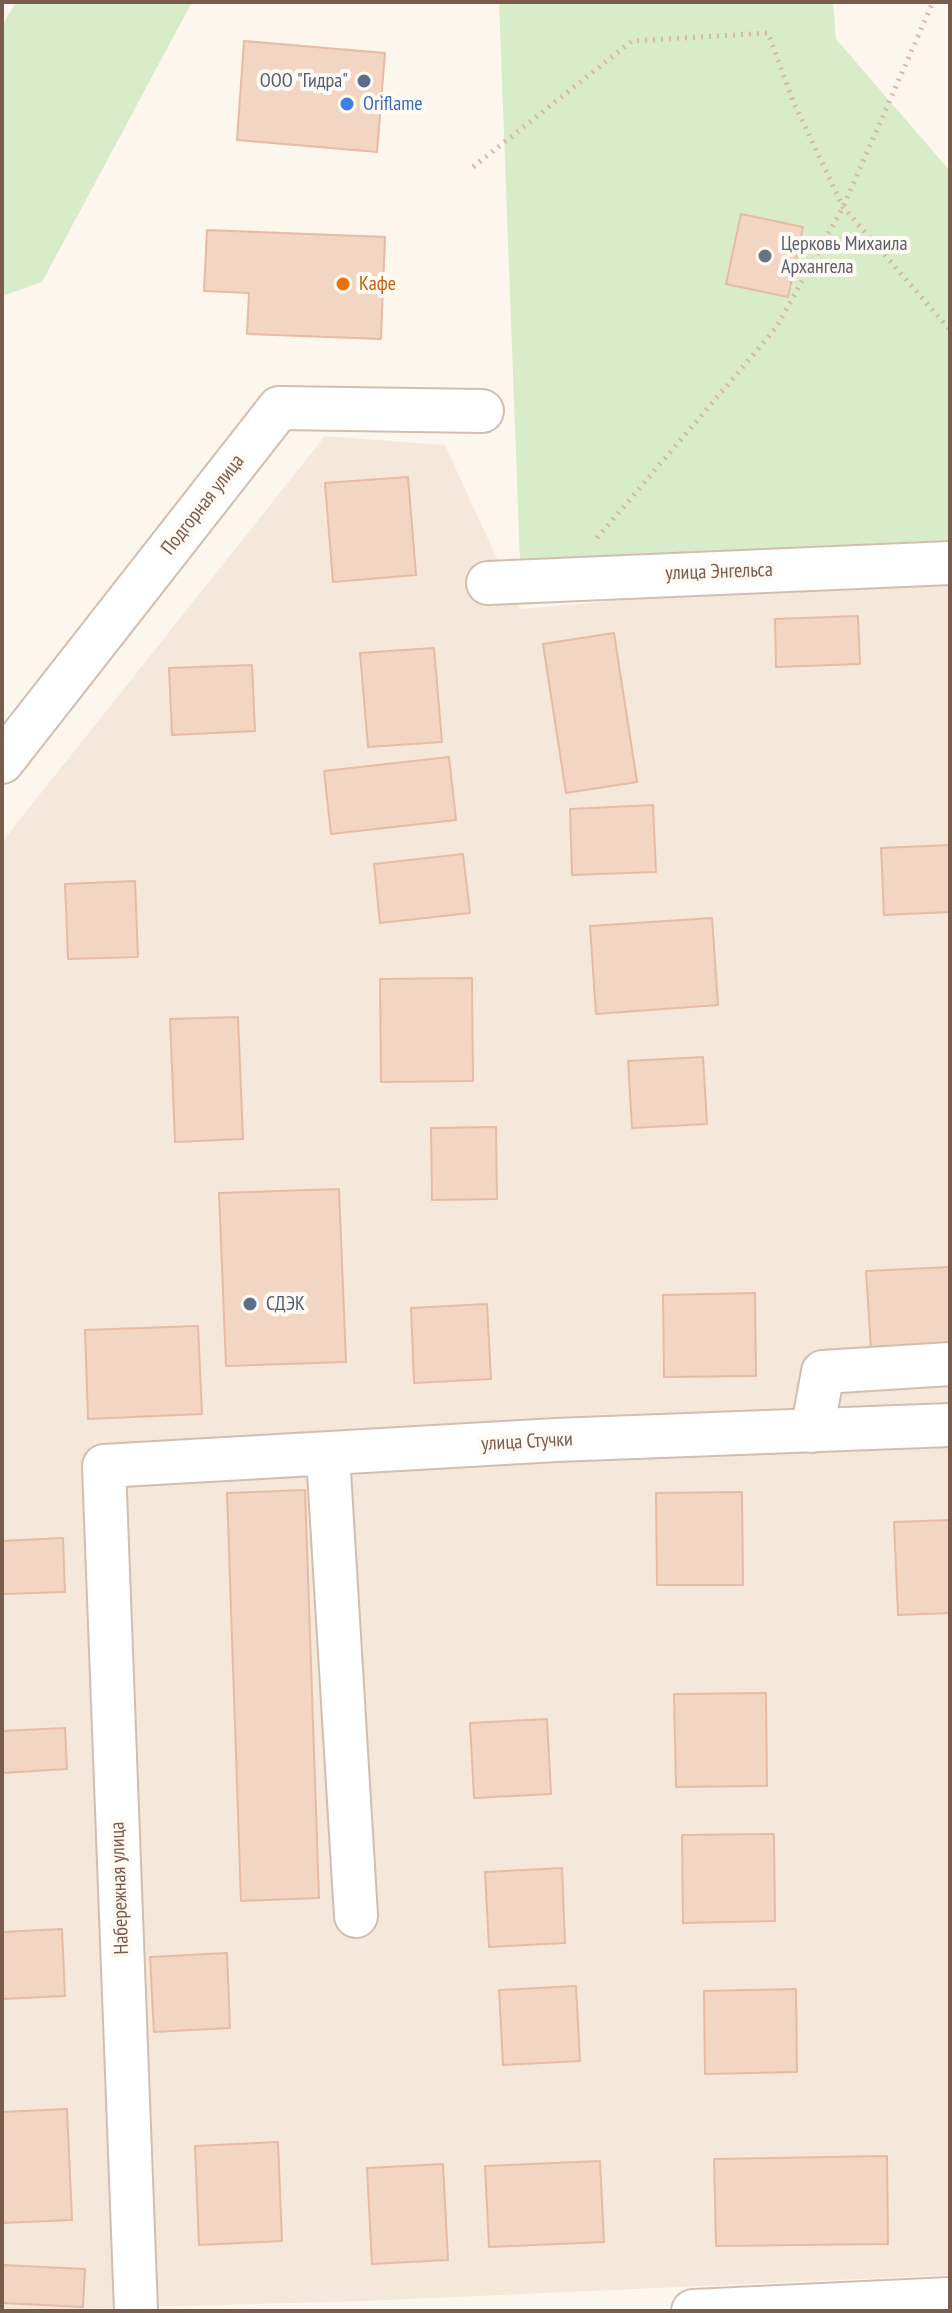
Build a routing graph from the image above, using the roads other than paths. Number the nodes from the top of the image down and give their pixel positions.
1 (482, 411) dead end
2 (950, 563) edge
3 (488, 583) dead end
4 (2, 762) edge
5 (950, 1364) edge
6 (950, 1425) edge
7 (812, 1431) junction
8 (328, 1455) junction
9 (104, 1466) joint
10 (356, 1916) dead end
11 (950, 2299) edge
12 (136, 2311) edge
13 (693, 2311) edge

1 - 4 street, Подгорная улица
2 - 3 street, улица Энгельса
5 - 7 street
6 - 7 street, улица Стучки
7 - 8 street, улица Стучки
8 - 9 street, улица Стучки
8 - 10 street
9 - 12 street, Набережная улица
11 - 13 street

